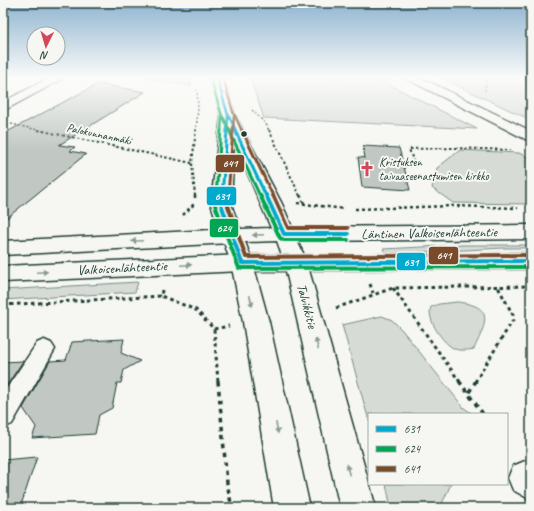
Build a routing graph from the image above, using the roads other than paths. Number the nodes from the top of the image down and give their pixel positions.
1 (13, 102) edge
2 (224, 102) edge
3 (460, 102) edge
4 (3, 107) edge
5 (228, 115) junction
6 (531, 137) edge
7 (531, 232) edge
8 (284, 234) junction
9 (232, 236) junction
10 (3, 248) edge
11 (531, 261) edge
12 (242, 263) junction
13 (296, 263) junction
14 (3, 274) edge
15 (44, 349) dead end
16 (3, 416) edge
17 (292, 508) edge
18 (358, 508) edge

1 - 4 main road
2 - 5 main road, Talvikkitie
3 - 6 main road
5 - 8 main road, Talvikkitie
5 - 9 main road, Talvikkitie
7 - 8 main road, Läntinen Valkoisenlähteentie
8 -> 9 main road, Läntinen Valkoisenlähteentie
8 - 13 main road, Talvikkitie
9 -> 10 main road, Valkoisenlähteentie
9 - 12 main road, Talvikkitie
11 - 13 main road, Läntinen Valkoisenlähteentie
12 - 13 main road, Läntinen Valkoisenlähteentie
14 -> 12 main road, Valkoisenlähteentie
12 -> 17 main road, Talvikkitie
18 -> 13 main road, Talvikkitie
15 - 16 lane

